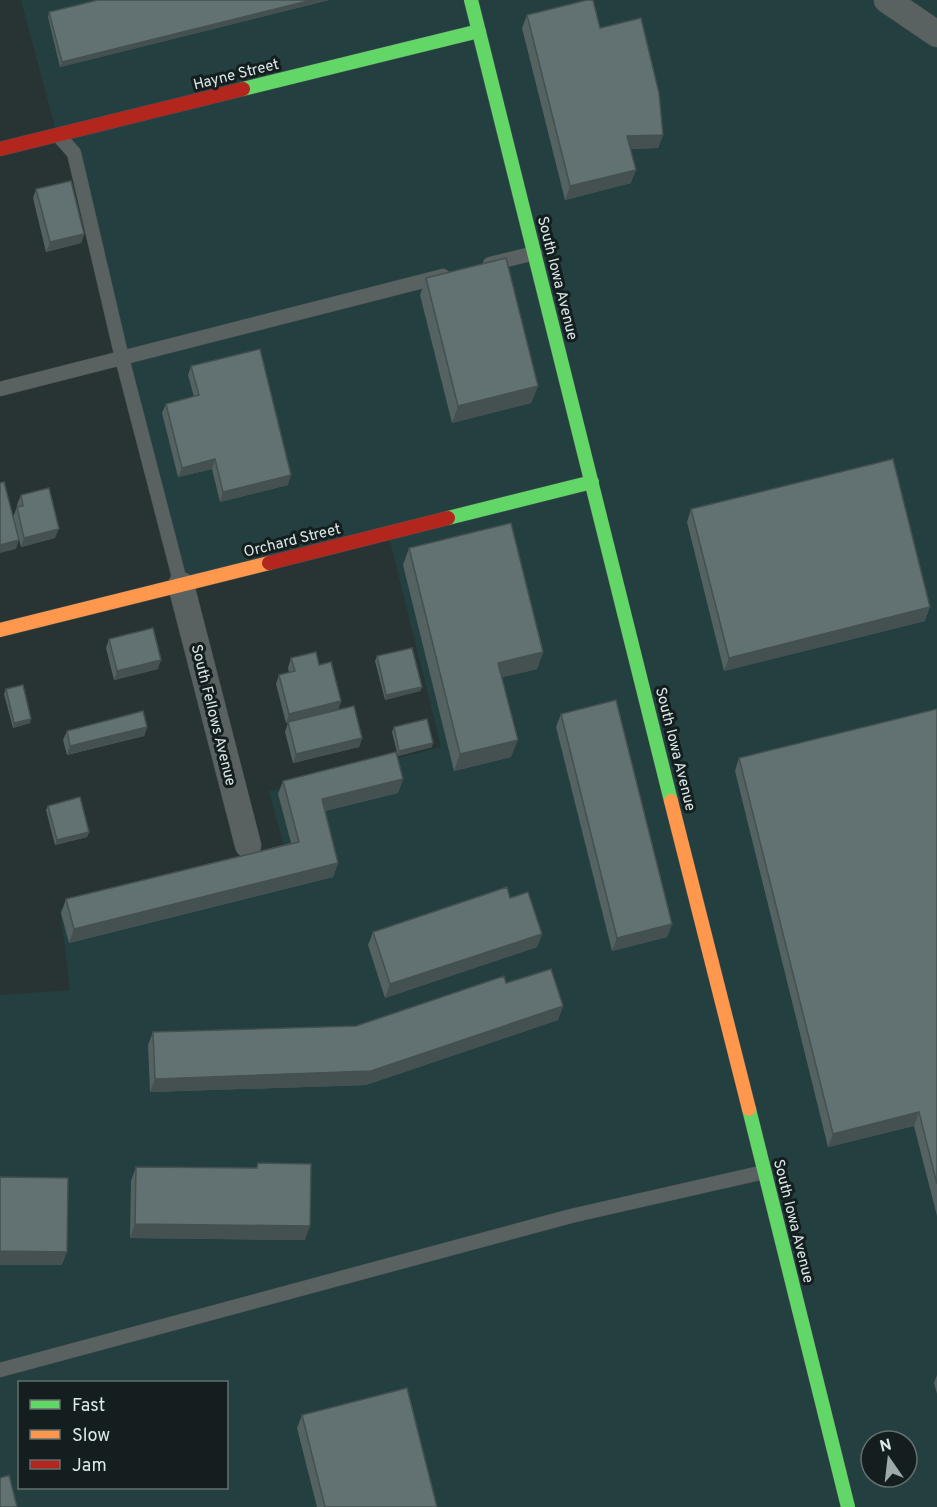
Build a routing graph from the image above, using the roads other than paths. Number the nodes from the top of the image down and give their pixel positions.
1 (887, 0) edge
2 (475, 1) edge
3 (479, 32) junction
4 (937, 34) edge
5 (57, 135) junction
6 (0, 149) edge
7 (535, 253) junction
8 (478, 267) edge
9 (455, 273) edge
10 (122, 358) junction
11 (0, 389) edge
12 (592, 483) junction
13 (181, 585) junction
14 (0, 630) edge
15 (248, 845) dead end
16 (764, 1172) junction
17 (0, 1370) edge
18 (848, 1507) edge

1 - 4 street
2 - 3 main road, South Iowa Avenue
3 - 5 main road, Hayne Street
3 - 7 main road, South Iowa Avenue
5 - 6 main road, Hayne Street
5 - 10 lane
7 - 8 lane
7 - 12 main road, South Iowa Avenue
9 - 10 lane
10 - 11 lane
10 - 13 lane
12 - 13 main road, Orchard Street
12 - 16 main road, South Iowa Avenue
13 - 14 main road, Orchard Street
13 - 15 street, South Fellows Avenue
16 - 17 lane
16 - 18 main road, South Iowa Avenue

